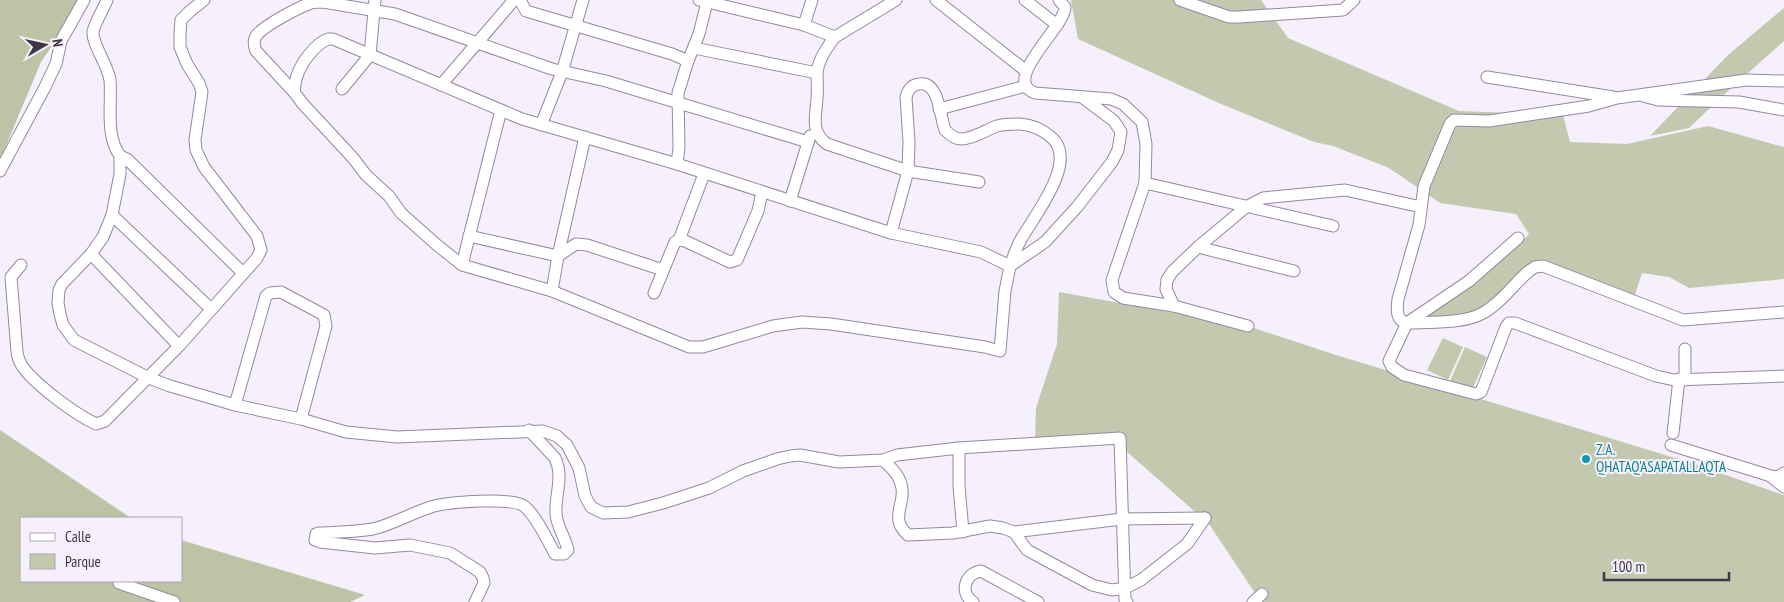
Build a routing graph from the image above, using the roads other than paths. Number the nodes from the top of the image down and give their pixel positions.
1 (84, 0) edge
2 (108, 0) edge
3 (204, 0) edge
4 (514, 0) edge
5 (520, 0) edge
6 (583, 0) edge
7 (812, 0) edge
8 (936, 0) edge
9 (1025, 0) edge
10 (1059, 0) edge
11 (1180, 0) edge
12 (1333, 0) edge
13 (1354, 0) edge
14 (703, 1) edge
15 (892, 1) edge
16 (374, 5) edge
17 (1343, 10) junction
18 (804, 25) junction
19 (1057, 25) junction
20 (575, 26) junction
21 (835, 37) junction
22 (478, 43) junction
23 (694, 48) junction
24 (370, 55) junction
25 (688, 61) junction
26 (1026, 71) junction
27 (562, 72) junction
28 (817, 73) junction
29 (1487, 78) dead end
30 (1784, 81) edge
31 (441, 85) junction
32 (1026, 86) junction
33 (342, 88) dead end
34 (294, 92) junction
35 (1639, 95) junction
36 (1082, 97) junction
37 (1617, 98) junction
38 (677, 104) junction
39 (940, 109) junction
40 (500, 110) junction
41 (1784, 110) edge
42 (541, 125) junction
43 (814, 126) junction
44 (585, 137) junction
45 (808, 142) junction
46 (120, 156) junction
47 (677, 164) junction
48 (0, 171) edge
49 (908, 171) junction
50 (704, 174) junction
51 (979, 182) dead end
52 (1145, 183) junction
53 (762, 192) junction
54 (790, 201) junction
55 (1246, 207) junction
56 (1421, 207) junction
57 (112, 215) junction
58 (1332, 226) dead end
59 (891, 233) junction
60 (469, 236) junction
61 (1518, 238) dead end
62 (679, 240) junction
63 (1198, 247) junction
64 (91, 254) junction
65 (558, 256) junction
66 (21, 265) dead end
67 (462, 265) junction
68 (1010, 266) junction
69 (663, 270) junction
70 (1294, 271) dead end
71 (242, 273) junction
72 (552, 291) junction
73 (654, 293) dead end
74 (1174, 306) junction
75 (211, 309) junction
76 (1784, 312) edge
77 (1406, 323) junction
78 (1248, 326) dead end
79 (179, 346) junction
80 (1685, 348) dead end
81 (1784, 376) edge
82 (150, 378) junction
83 (1682, 380) junction
84 (235, 405) junction
85 (301, 418) junction
86 (529, 430) junction
87 (959, 448) junction
88 (883, 460) junction
89 (1784, 473) edge
90 (1770, 476) junction
91 (1784, 487) edge
92 (1122, 520) junction
93 (964, 532) junction
94 (1014, 532) junction
95 (119, 583) dead end
96 (1262, 594) dead end
97 (1125, 598) edge
98 (174, 602) edge
99 (475, 602) edge
100 (973, 602) edge
101 (1038, 602) edge
102 (1252, 602) edge

1 - 48 street
2 - 46 street
3 - 71 street
4 - 22 street
5 - 20 street
6 - 20 street
7 - 18 street
8 - 26 street
9 - 19 street
10 - 19 street
11 - 17 street
12 - 17 street
13 - 17 street
14 - 18 street
14 - 23 street
15 - 21 street
16 - 22 street
16 - 24 street
16 - 34 street
18 - 21 street
19 - 26 street
20 - 25 street
20 - 27 street
21 - 28 street
22 - 27 street
22 - 31 street
23 - 25 street
23 - 28 street
24 - 31 street
24 - 33 street
24 - 34 street
25 - 38 street
26 - 32 street
27 - 38 street
27 - 42 street
28 - 43 street
29 - 37 street
30 - 35 street
31 - 40 street
32 - 36 street
32 - 39 street
34 - 67 street
35 - 37 street
35 - 41 street
36 - 52 street
36 - 68 street
37 - 56 street
38 - 45 street
38 - 47 street
39 - 49 street
39 - 68 street
40 - 42 street
40 - 60 street
42 - 44 street
43 - 45 street
43 - 49 street
44 - 47 street
44 - 65 street
45 - 54 street
46 - 57 street
46 - 71 street
47 - 50 street
49 - 51 street
49 - 59 street
50 - 53 street
50 - 62 street
52 - 55 street
52 - 74 street
53 - 54 street
53 - 62 street
54 - 59 street
55 - 56 street
55 - 58 street
55 - 63 street
56 - 77 street
57 - 64 street
57 - 75 street
59 - 68 street
60 - 65 street
60 - 67 street
61 - 77 street
62 - 69 street
63 - 70 street
63 - 74 street
64 - 79 street
64 - 82 street
65 - 69 street
65 - 72 street
66 - 82 street
67 - 72 street
68 - 72 street
69 - 73 street
71 - 75 street
74 - 78 street
75 - 79 street
76 - 77 street
77 - 83 street
79 - 82 street
80 - 83 street
81 - 83 street
82 - 84 street
83 - 90 street
84 - 85 street
84 - 85 street
85 - 86 street
86 - 88 street
86 - 99 street
87 - 88 street
87 - 92 street
87 - 93 street
88 - 93 street
89 - 90 street
90 - 91 street
92 - 94 street
92 - 97 street
92 - 97 street
93 - 94 street
94 - 97 street
95 - 98 street
96 - 102 street
100 - 101 street

